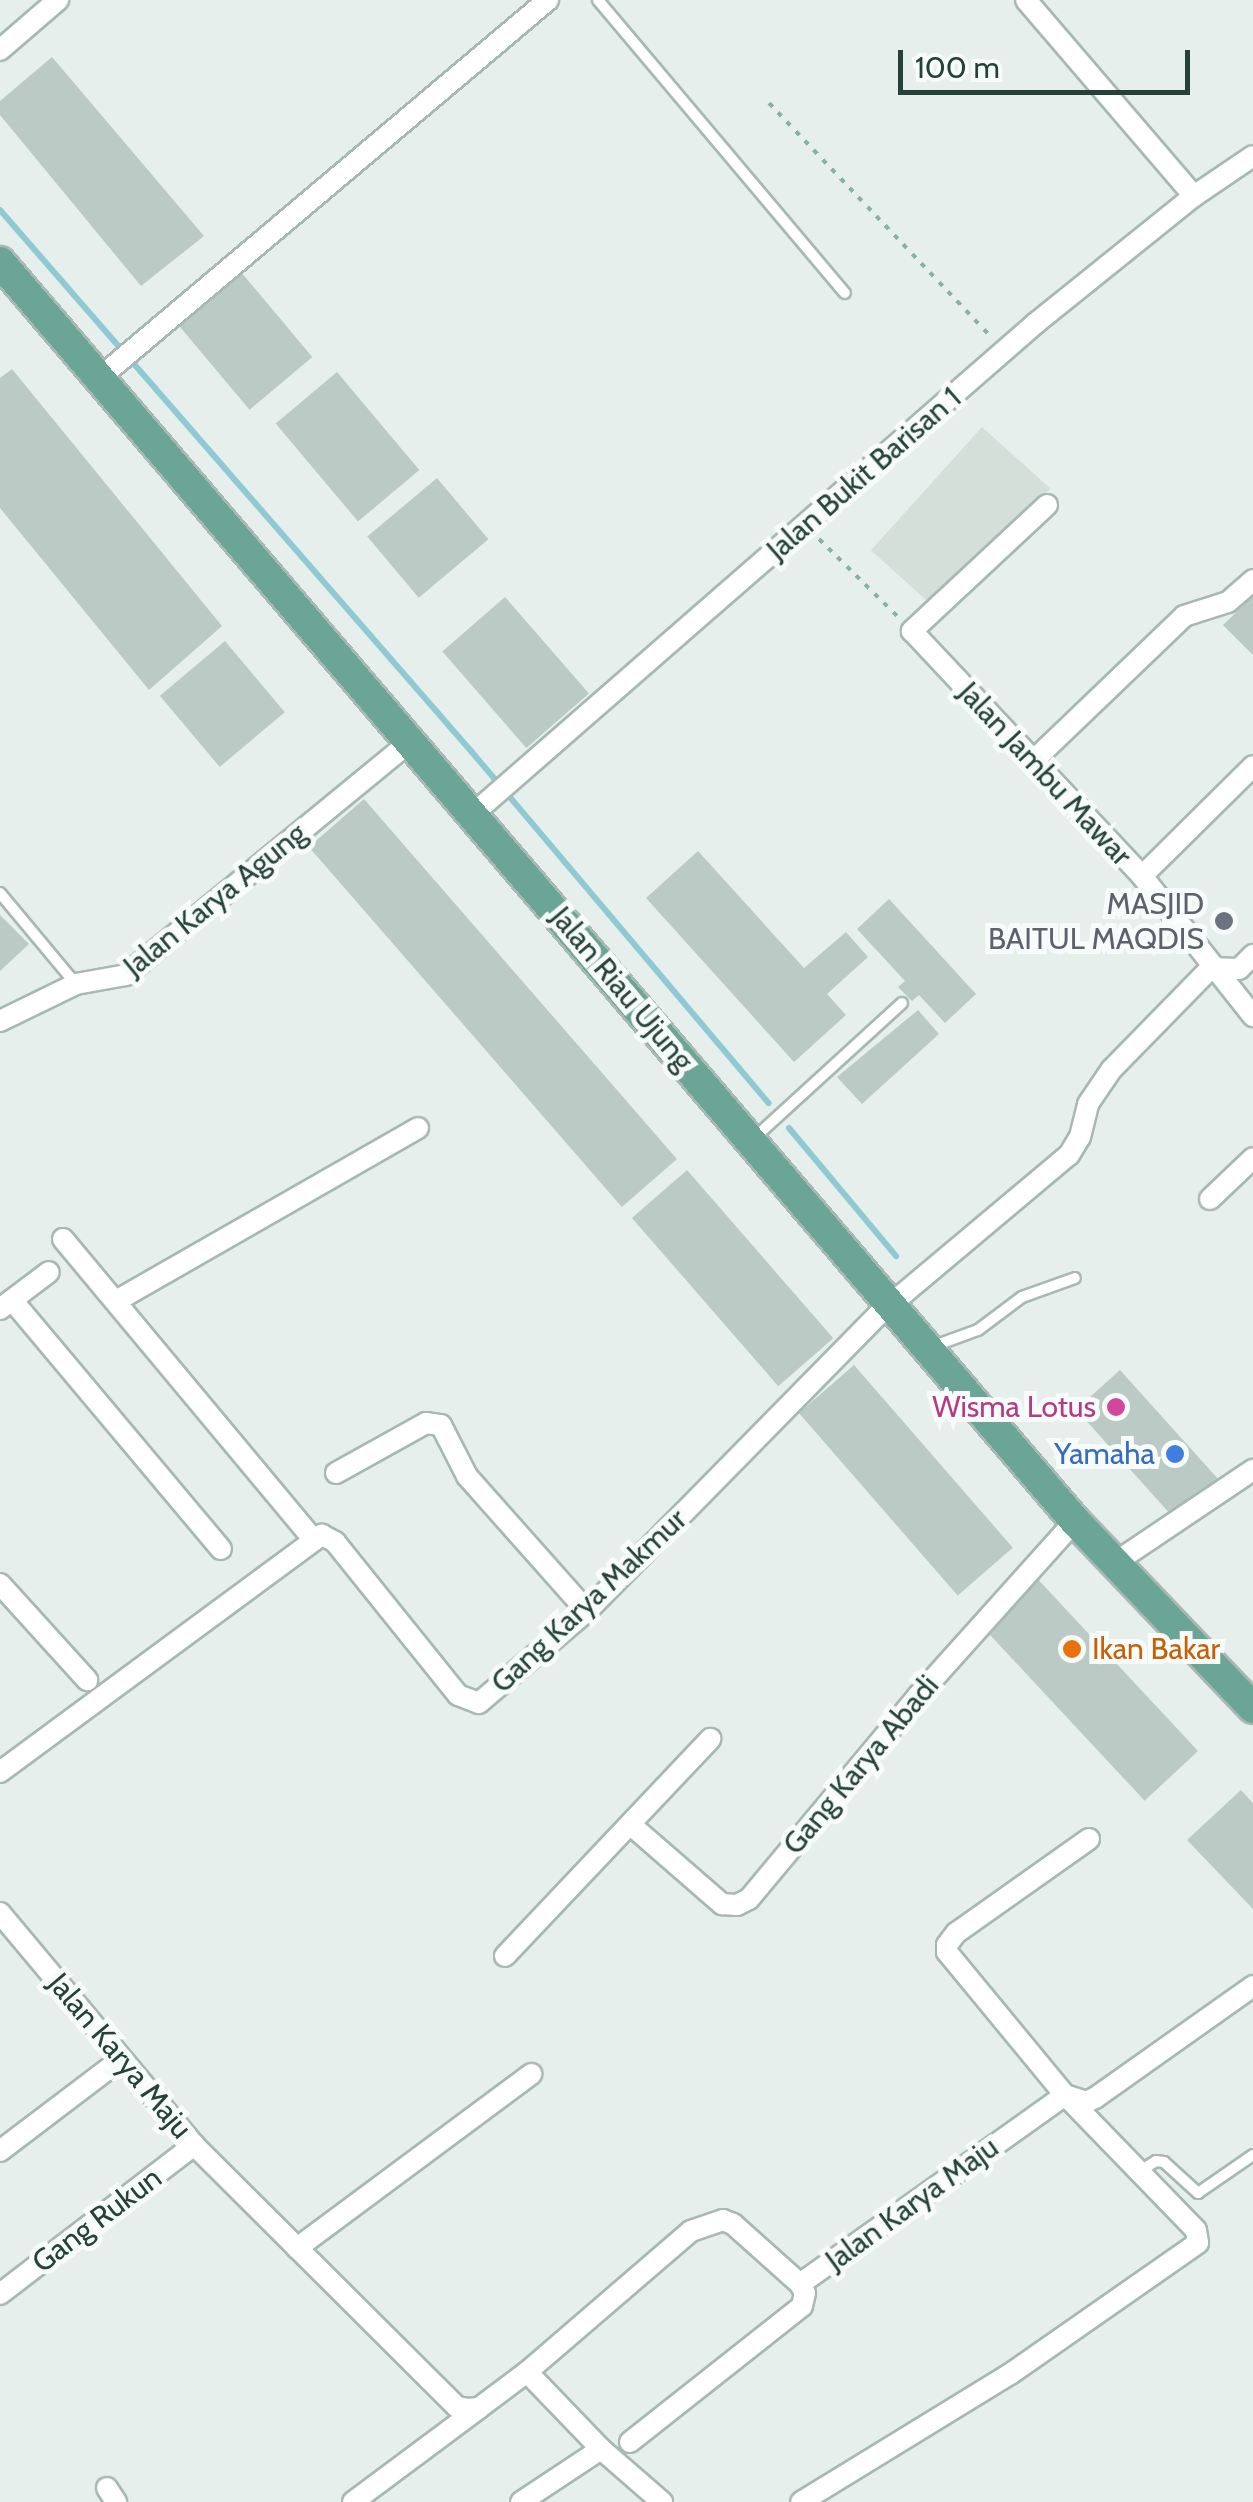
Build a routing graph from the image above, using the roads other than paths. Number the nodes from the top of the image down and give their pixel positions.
1 (58, 0) edge
2 (548, 0) edge
3 (598, 0) edge
4 (1026, 0) edge
5 (0, 50) edge
6 (1253, 156) edge
7 (1194, 196) junction
8 (0, 262) edge
9 (844, 293) dead end
10 (106, 372) junction
11 (1047, 505) dead end
12 (1253, 580) edge
13 (411, 741) junction
14 (1032, 762) junction
15 (1253, 766) edge
16 (479, 809) junction
17 (1142, 876) junction
18 (0, 894) edge
19 (1253, 955) edge
20 (1211, 968) junction
21 (76, 984) junction
22 (902, 1003) dead end
23 (1253, 1016) edge
24 (0, 1021) edge
25 (418, 1128) dead end
26 (751, 1140) junction
27 (1253, 1158) edge
28 (1210, 1199) dead end
29 (63, 1239) dead end
30 (49, 1272) dead end
31 (1075, 1278) dead end
32 (116, 1300) junction
33 (6, 1304) edge
34 (892, 1305) junction
35 (928, 1348) junction
36 (1253, 1470) edge
37 (336, 1473) dead end
38 (1075, 1521) junction
39 (314, 1540) junction
40 (221, 1550) dead end
41 (1113, 1564) junction
42 (0, 1584) edge
43 (587, 1611) junction
44 (95, 1686) junction
45 (1253, 1708) edge
46 (710, 1740) dead end
47 (0, 1772) edge
48 (631, 1824) junction
49 (1089, 1839) dead end
50 (0, 1912) edge
51 (504, 1956) dead end
52 (1253, 1986) edge
53 (121, 2059) junction
54 (531, 2074) dead end
55 (1064, 2094) junction
56 (194, 2146) junction
57 (0, 2150) edge
58 (1253, 2155) edge
59 (1140, 2171) junction
60 (297, 2248) junction
61 (802, 2288) junction
62 (0, 2294) edge
63 (527, 2372) junction
64 (479, 2408) junction
65 (630, 2442) dead end
66 (601, 2450) junction
67 (353, 2502) edge
68 (520, 2502) edge
69 (662, 2502) edge
70 (801, 2502) edge

1 - 5 street
2 - 10 street
3 - 9 lane
4 - 7 street
6 - 7 street, Jalan Bukit Barisan 1
7 - 16 street, Jalan Bukit Barisan 1
8 - 10 main road, Jalan Riau Ujung
10 - 13 main road, Jalan Riau Ujung
11 - 14 street, Jalan Jambu Mawar
12 - 14 street
13 - 16 main road, Jalan Riau Ujung
13 - 21 street, Jalan Karya Agung
14 - 17 street, Jalan Jambu Mawar
15 - 17 street
16 - 26 main road, Jalan Riau Ujung
17 - 20 street, Jalan Jambu Mawar
18 - 21 lane
19 - 20 street
20 - 23 street, Jalan Jambu Mawar
20 - 34 street
21 - 24 street, Jalan Karya Agung
22 - 26 lane
25 - 32 street
26 - 34 main road, Jalan Riau Ujung
27 - 28 street
29 - 32 street
30 - 33 street
31 - 35 lane
32 - 39 street
33 - 40 street
34 - 35 main road, Jalan Riau Ujung
34 - 43 street, Gang Karya Makmur
35 - 38 main road, Jalan Riau Ujung
36 - 41 street
37 - 43 street
38 - 41 main road, Jalan Riau Ujung
38 - 48 street, Gang Karya Abadi
39 - 43 street, Gang Karya Makmur
39 - 44 street
41 - 45 main road, Jalan Riau Ujung
42 - 44 street
44 - 47 street
46 - 48 street
48 - 51 street
49 - 55 street
50 - 53 street, Jalan Karya Maju
52 - 55 street, Jalan Karya Maju
53 - 56 street, Jalan Karya Maju
53 - 57 street
54 - 60 street
55 - 59 street
55 - 61 street, Jalan Karya Maju
56 - 60 street, Jalan Karya Maju
56 - 62 street, Gang Rukun
58 - 59 lane
59 - 70 street
60 - 64 street, Jalan Karya Maju
61 - 63 street, Jalan Karya Maju
61 - 65 street
63 - 64 street, Jalan Karya Maju
63 - 66 street
64 - 67 street, Jalan Karya Maju
66 - 68 street
66 - 69 street

